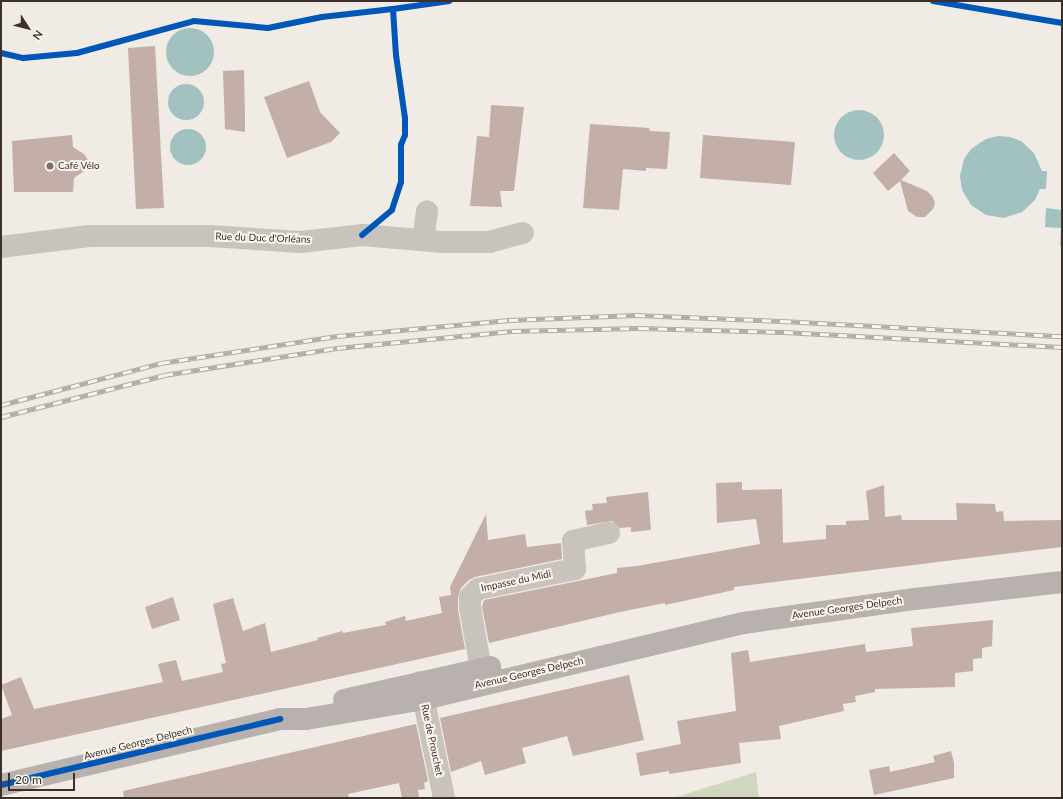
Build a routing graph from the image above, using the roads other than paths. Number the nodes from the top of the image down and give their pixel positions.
1 (427, 211) dead end
2 (523, 232) dead end
3 (423, 240) junction
4 (1, 246) edge
5 (608, 533) dead end
6 (1062, 570) edge
7 (1062, 582) edge
8 (481, 669) junction
9 (422, 691) junction
10 (1, 785) edge
11 (444, 798) edge

1 - 3 lane
2 - 3 lane, Rue du Duc d'Orléans
3 - 4 lane, Rue du Duc d'Orléans
5 - 8 lane, Impasse du Midi
6 - 8 main road
7 - 9 main road, Avenue Georges Delpech
8 - 9 main road
9 - 10 main road, Avenue Georges Delpech
9 - 11 lane, Rue de Prouchet

